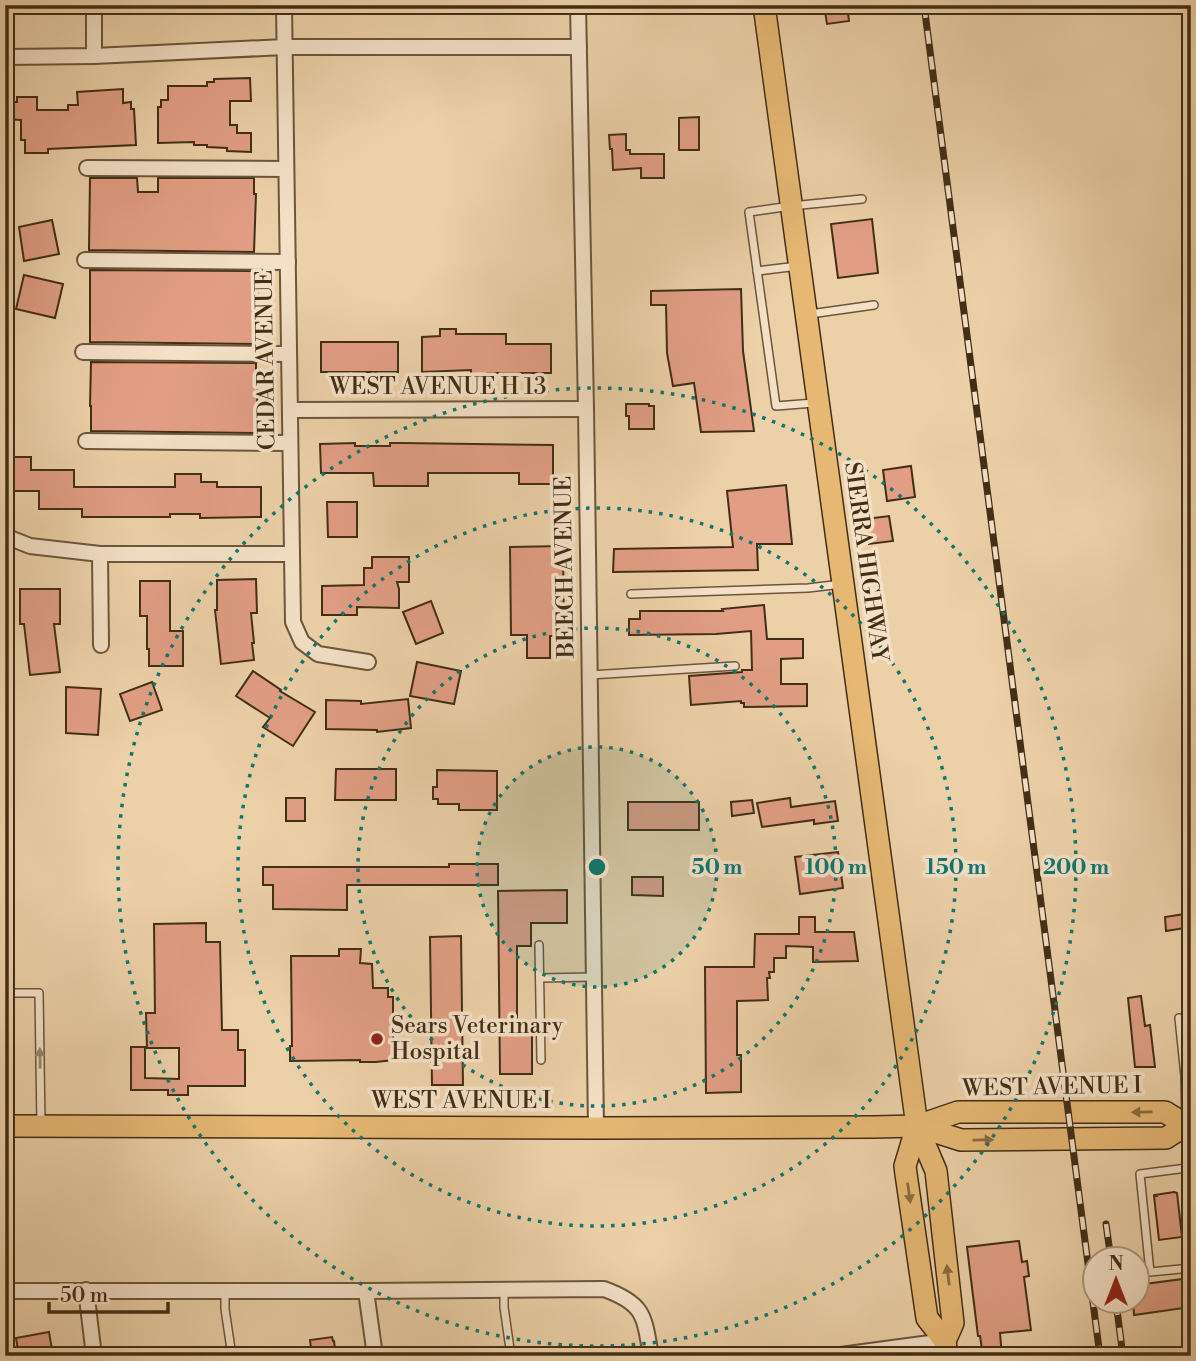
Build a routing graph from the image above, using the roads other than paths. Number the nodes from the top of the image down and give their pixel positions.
1 (94, 5) edge
2 (284, 5) edge
3 (578, 5) edge
4 (764, 5) edge
5 (285, 47) junction
6 (579, 47) junction
7 (94, 56) junction
8 (5, 57) edge
9 (87, 168) dead end
10 (286, 169) junction
11 (862, 199) dead end
12 (791, 205) junction
13 (85, 261) dead end
14 (288, 262) junction
15 (799, 265) junction
16 (757, 271) junction
17 (874, 305) dead end
18 (806, 314) junction
19 (83, 352) dead end
20 (289, 354) junction
21 (818, 403) junction
22 (586, 409) junction
23 (290, 410) junction
24 (86, 441) dead end
25 (290, 443) junction
26 (5, 536) edge
27 (100, 554) junction
28 (292, 554) junction
29 (843, 584) junction
30 (631, 594) dead end
31 (101, 645) dead end
32 (368, 662) dead end
33 (735, 666) dead end
34 (589, 675) junction
35 (539, 945) dead end
36 (593, 977) junction
37 (540, 978) junction
38 (5, 993) edge
39 (1179, 1018) dead end
40 (541, 1060) dead end
41 (1189, 1125) edge
42 (5, 1126) edge
43 (41, 1126) junction
44 (917, 1126) junction
45 (596, 1128) junction
46 (1189, 1172) edge
47 (1191, 1268) edge
48 (504, 1289) junction
49 (86, 1290) junction
50 (225, 1290) junction
51 (5, 1291) edge
52 (366, 1291) junction
53 (946, 1348) edge
54 (94, 1356) edge
55 (232, 1356) edge
56 (374, 1356) edge
57 (511, 1356) edge
58 (651, 1356) edge
59 (833, 1356) edge

1 - 7 street
2 - 5 street, CEDAR AVENUE
3 - 6 street, BEECH AVENUE
4 - 12 main road, SIERRA HIGHWAY
5 - 6 street
5 - 7 street
5 - 10 street, CEDAR AVENUE
6 - 22 street, BEECH AVENUE
7 - 8 street
9 - 10 street
10 - 14 street, CEDAR AVENUE
11 - 12 lane
12 - 15 main road, SIERRA HIGHWAY
12 - 16 lane
13 - 14 street
14 - 20 street, CEDAR AVENUE
15 - 16 lane
15 - 18 main road, SIERRA HIGHWAY
16 - 21 lane
17 - 18 lane
18 - 21 main road, SIERRA HIGHWAY
19 - 20 street
20 - 23 street, CEDAR AVENUE
21 - 29 main road, SIERRA HIGHWAY
22 - 23 street, WEST AVENUE H 13
22 - 34 street, BEECH AVENUE
23 - 25 street, CEDAR AVENUE
24 - 25 street
25 - 28 street, CEDAR AVENUE
26 - 27 street
27 - 28 street
27 - 31 street
28 - 32 street, CEDAR AVENUE
29 - 30 lane
29 - 44 main road, SIERRA HIGHWAY
33 - 34 lane
34 - 36 street, BEECH AVENUE
35 - 37 lane
36 - 37 lane
36 - 45 street, BEECH AVENUE
37 - 40 lane
43 -> 38 lane
39 - 41 lane
41 - 44 main road, WEST AVENUE I
41 - 46 lane
42 - 43 main road, WEST AVENUE I
43 - 45 main road, WEST AVENUE I
44 - 45 main road, WEST AVENUE I
53 -> 44 main road, SIERRA HIGHWAY
44 -> 53 main road, SIERRA HIGHWAY
46 - 47 lane
48 - 52 street
48 - 57 lane
48 - 58 street
49 - 50 street
49 - 51 street
49 - 54 street
50 - 52 street
50 - 55 lane
52 - 56 street
53 - 59 street

